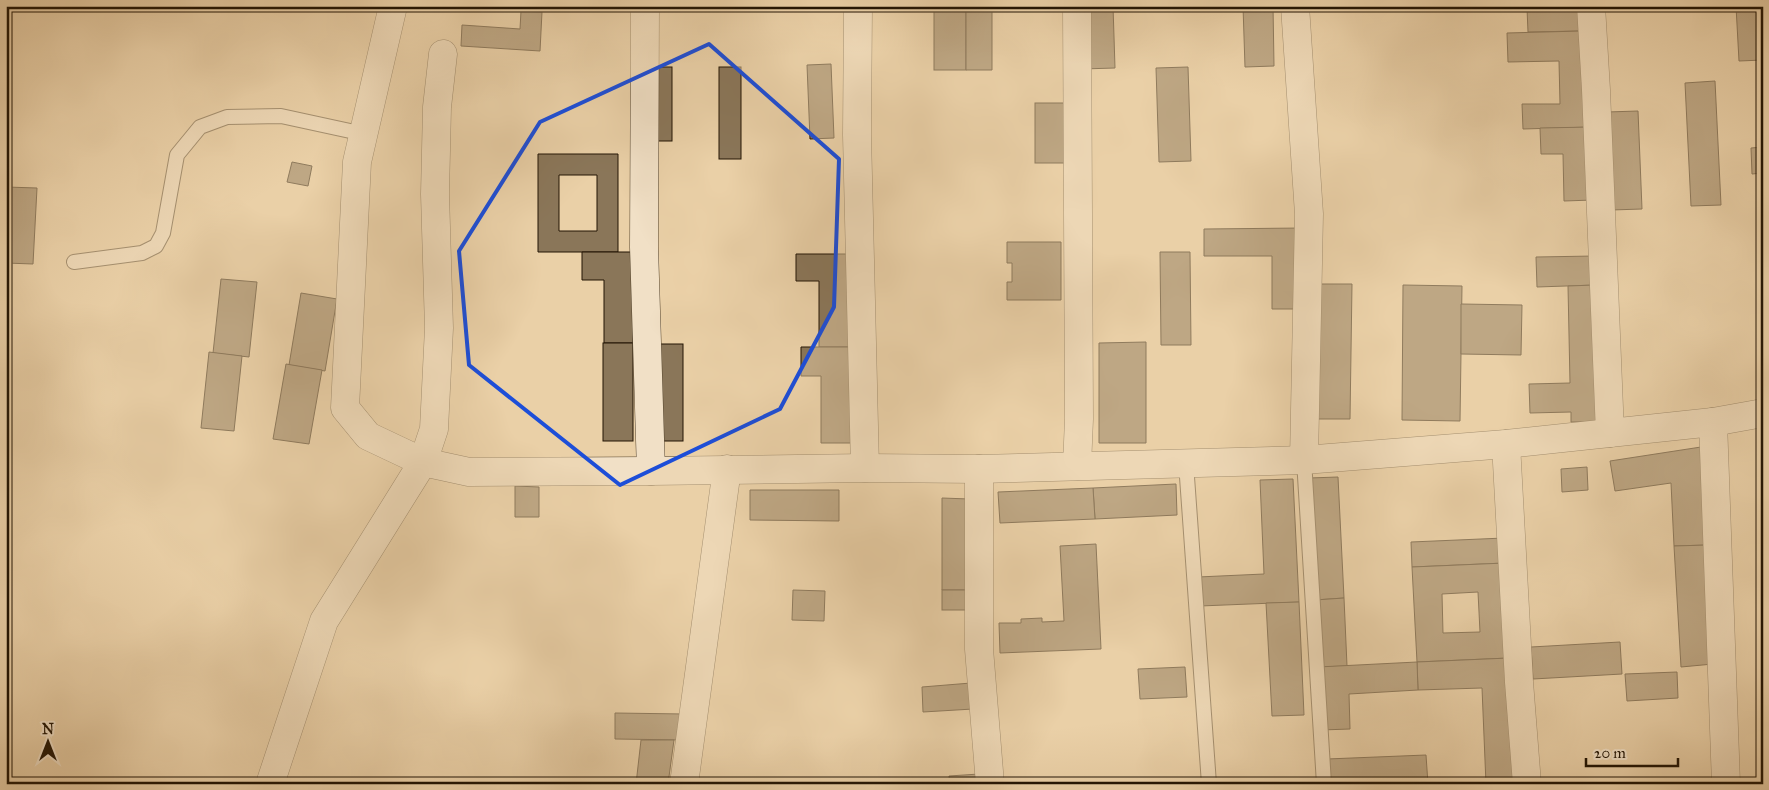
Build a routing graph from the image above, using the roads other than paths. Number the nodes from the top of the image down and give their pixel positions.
1 (393, 6) edge
2 (645, 6) edge
3 (858, 6) edge
4 (1076, 6) edge
5 (1295, 6) edge
6 (1591, 6) edge
7 (443, 54) dead end
8 (364, 134) junction
9 (74, 262) dead end
10 (1763, 413) edge
11 (1712, 422) junction
12 (1610, 433) junction
13 (1506, 444) junction
14 (1304, 460) junction
15 (423, 462) junction
16 (1186, 463) junction
17 (1076, 466) junction
18 (865, 468) junction
19 (727, 469) junction
20 (978, 469) junction
21 (651, 471) junction
22 (270, 784) edge
23 (684, 784) edge
24 (990, 784) edge
25 (1208, 784) edge
26 (1324, 784) edge
27 (1527, 784) edge
28 (1726, 784) edge

1 - 8 street
2 - 21 street
3 - 18 street
4 - 17 street
5 - 14 street
6 - 12 street
7 - 15 street
8 - 9 lane
8 - 15 street
10 - 11 street
11 - 12 street
11 - 28 street
12 - 13 street
13 - 14 street
13 - 27 street
14 - 16 street
14 - 26 lane
15 - 21 street
15 - 22 street
16 - 17 street
16 - 25 lane
17 - 20 street
18 - 19 street
18 - 20 street
19 - 21 street
19 - 23 street
20 - 24 street

